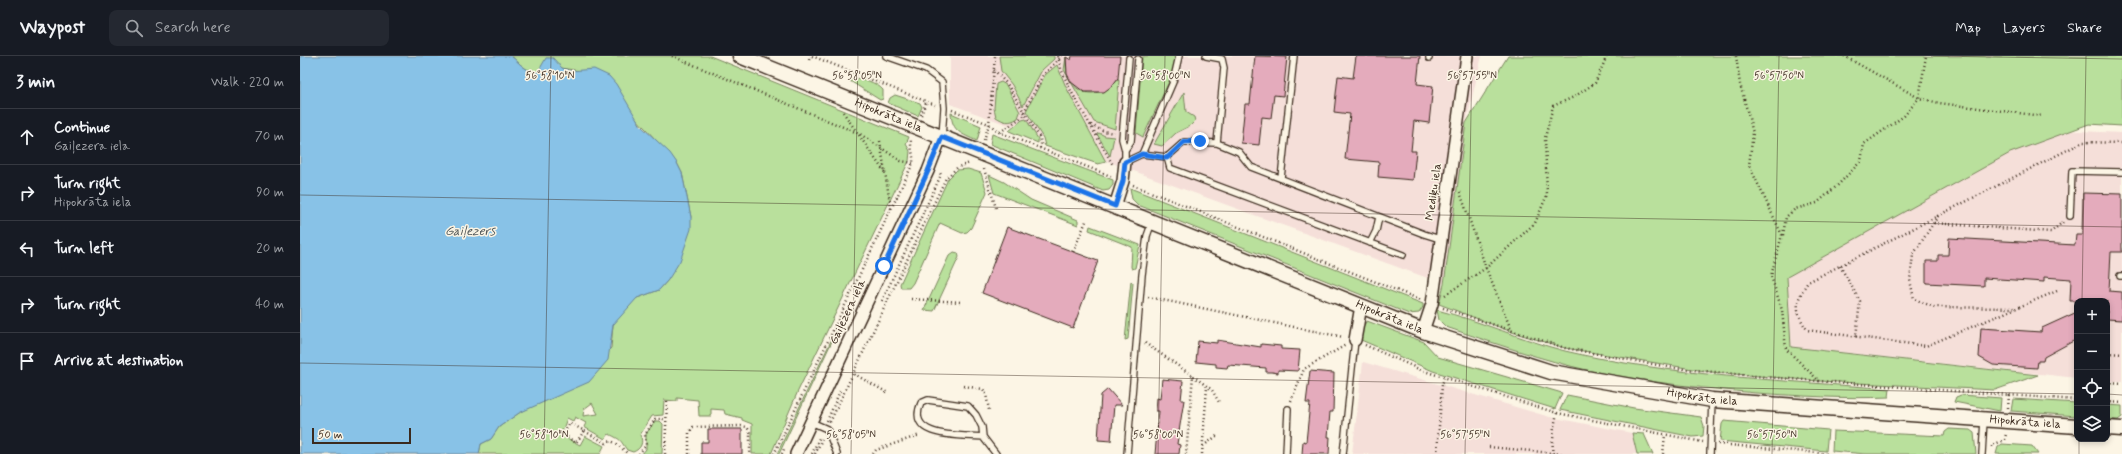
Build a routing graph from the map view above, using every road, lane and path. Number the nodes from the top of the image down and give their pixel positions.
1 (672, 56) edge
2 (740, 56) edge
3 (811, 56) edge
4 (886, 56) edge
5 (995, 56) edge
6 (1062, 56) edge
7 (1179, 56) edge
8 (1206, 56) edge
9 (1294, 56) edge
10 (1467, 56) edge
11 (1607, 56) edge
12 (1736, 56) edge
13 (1844, 56) edge
14 (1926, 56) edge
15 (1059, 57) edge
16 (1129, 58) dead end
17 (1138, 58) dead end
18 (809, 60) dead end
19 (994, 70) junction
20 (841, 97) junction
21 (1919, 98) junction
22 (926, 102) junction
23 (938, 106) dead end
24 (951, 110) dead end
25 (1023, 112) junction
26 (1025, 115) junction
27 (2042, 116) dead end
28 (920, 118) dead end
29 (989, 124) junction
30 (1000, 132) junction
31 (860, 134) junction
32 (942, 137) junction
33 (911, 138) dead end
34 (880, 141) dead end
35 (983, 143) dead end
36 (1217, 143) junction
37 (2122, 143) edge
38 (881, 146) junction
39 (1040, 148) junction
40 (1142, 154) junction
41 (1125, 156) junction
42 (1167, 158) junction
43 (912, 163) junction
44 (974, 164) dead end
45 (985, 169) dead end
46 (2122, 172) edge
47 (885, 173) junction
48 (1281, 178) junction
49 (1123, 181) junction
50 (1458, 186) dead end
51 (1115, 206) junction
52 (996, 208) dead end
53 (891, 210) junction
54 (1938, 216) junction
55 (2070, 216) joint
56 (1379, 217) junction
57 (1088, 219) dead end
58 (1152, 222) junction
59 (1934, 223) junction
60 (1782, 235) junction
61 (1440, 238) junction
62 (1370, 243) junction
63 (1073, 252) dead end
64 (1403, 255) dead end
65 (1840, 266) junction
66 (1486, 268) junction
67 (2057, 291) dead end
68 (1140, 296) junction
69 (911, 299) dead end
70 (962, 302) dead end
71 (1432, 304) junction
72 (1360, 306) junction
73 (2017, 308) junction
74 (1423, 331) junction
75 (1512, 332) junction
76 (1856, 337) junction
77 (1138, 338) junction
78 (1355, 340) junction
79 (2110, 353) edge
80 (2122, 354) edge
81 (854, 374) junction
82 (1193, 376) junction
83 (1444, 378) junction
84 (1819, 381) junction
85 (2110, 383) edge
86 (2122, 384) edge
87 (964, 386) dead end
88 (1208, 387) junction
89 (888, 393) dead end
90 (2009, 395) junction
91 (1712, 400) junction
92 (2074, 400) edge
93 (667, 401) dead end
94 (2110, 402) edge
95 (2122, 403) edge
96 (1220, 404) dead end
97 (1288, 409) joint
98 (2008, 409) dead end
99 (989, 410) dead end
100 (1557, 413) junction
101 (666, 419) junction
102 (1984, 419) junction
103 (811, 422) junction
104 (2074, 426) edge
105 (2110, 428) edge
106 (2122, 429) edge
107 (827, 430) junction
108 (584, 431) junction
109 (2006, 431) dead end
110 (920, 435) dead end
111 (1218, 435) dead end
112 (1665, 435) junction
113 (983, 437) junction
114 (1711, 444) junction
115 (1203, 446) junction
116 (1489, 447) dead end
117 (1992, 450) dead end
118 (628, 454) edge
119 (639, 454) edge
120 (665, 454) edge
121 (689, 454) edge
122 (750, 454) edge
123 (774, 454) edge
124 (796, 454) edge
125 (815, 454) edge
126 (837, 454) edge
127 (873, 454) edge
128 (996, 454) edge
129 (1127, 454) edge
130 (1186, 454) edge
131 (1202, 454) edge
132 (1286, 454) edge
133 (1343, 454) edge
134 (1437, 454) edge
135 (1552, 454) edge
136 (1563, 454) edge
137 (1663, 454) edge
138 (1710, 454) edge
139 (1828, 454) edge
140 (1982, 454) edge

1 - 31 path
2 - 20 street, Hipokrāta iela
3 - 18 path
3 - 22 path
4 - 32 lane
5 - 19 path
6 - 15 path
7 - 40 lane
8 - 36 lane
9 - 48 lane
10 - 61 street, Mediķu iela
11 - 66 path
12 - 60 path
13 - 21 path
14 - 21 path
15 - 25 path
15 - 49 path
16 - 41 lane
17 - 41 lane
19 - 25 path
19 - 29 path
20 - 31 path
20 - 32 street, Hipokrāta iela
21 - 27 path
21 - 60 path
22 - 23 path
22 - 28 path
24 - 29 path
25 - 26 path
26 - 30 path
26 - 39 path
29 - 30 path
29 - 35 path
30 - 39 path
31 - 38 path
31 - 47 path
32 - 51 street, Hipokrāta iela
32 - 103 street, Gaiļezera iela
33 - 43 path
34 - 38 path
36 - 42 lane
36 - 48 lane
37 - 54 path
38 - 43 path
38 - 47 path
39 - 49 path
40 - 41 lane
40 - 42 lane
41 - 49 street
42 - 62 lane
43 - 53 path
44 - 81 path
45 - 52 path
46 - 55 lane
47 - 53 path
48 - 56 lane
49 - 51 street
49 - 71 path
50 - 66 path
51 - 58 street, Hipokrāta iela
53 - 123 path
54 - 59 path
54 - 65 path
55 - 59 path
56 - 61 lane
56 - 62 lane
57 - 63 path
58 - 68 lane
58 - 72 street, Hipokrāta iela
59 - 73 path
60 - 84 path
61 - 71 street, Mediķu iela
62 - 64 lane
65 - 76 path
65 - 76 path
66 - 71 path
66 - 75 path
67 - 73 path
68 - 77 lane
68 - 78 path
69 - 70 path
71 - 74 street, Mediķu iela
71 - 75 path
72 - 74 street, Hipokrāta iela
72 - 78 street
73 - 76 path
74 - 91 street, Hipokrāta iela
75 - 84 path
77 - 82 path
77 - 129 lane
78 - 83 path
78 - 97 path
78 - 133 lane
79 - 80 path
81 - 89 path
81 - 107 path
82 - 88 path
82 - 130 path
83 - 100 path
83 - 134 path
84 - 90 path
85 - 86 path
87 - 99 path
88 - 96 path
88 - 115 path
90 - 92 path
90 - 98 path
91 - 102 street, Hipokrāta iela
91 - 114 lane
93 - 101 path
94 - 95 path
97 - 132 lane
100 - 112 path
100 - 135 path
101 - 119 path
101 - 120 path
102 - 104 street, Hipokrāta iela
102 - 140 lane
103 - 107 lane
103 - 124 street, Gaiļezera iela
105 - 106 street
107 - 125 path
107 - 126 lane
108 - 108 path
108 - 118 path
109 - 117 path
110 - 127 path
111 - 115 path
112 - 114 path
112 - 137 path
113 - 113 lane
113 - 128 lane
114 - 138 lane
114 - 139 path
115 - 131 path
116 - 135 path
121 - 122 path
135 - 136 path

